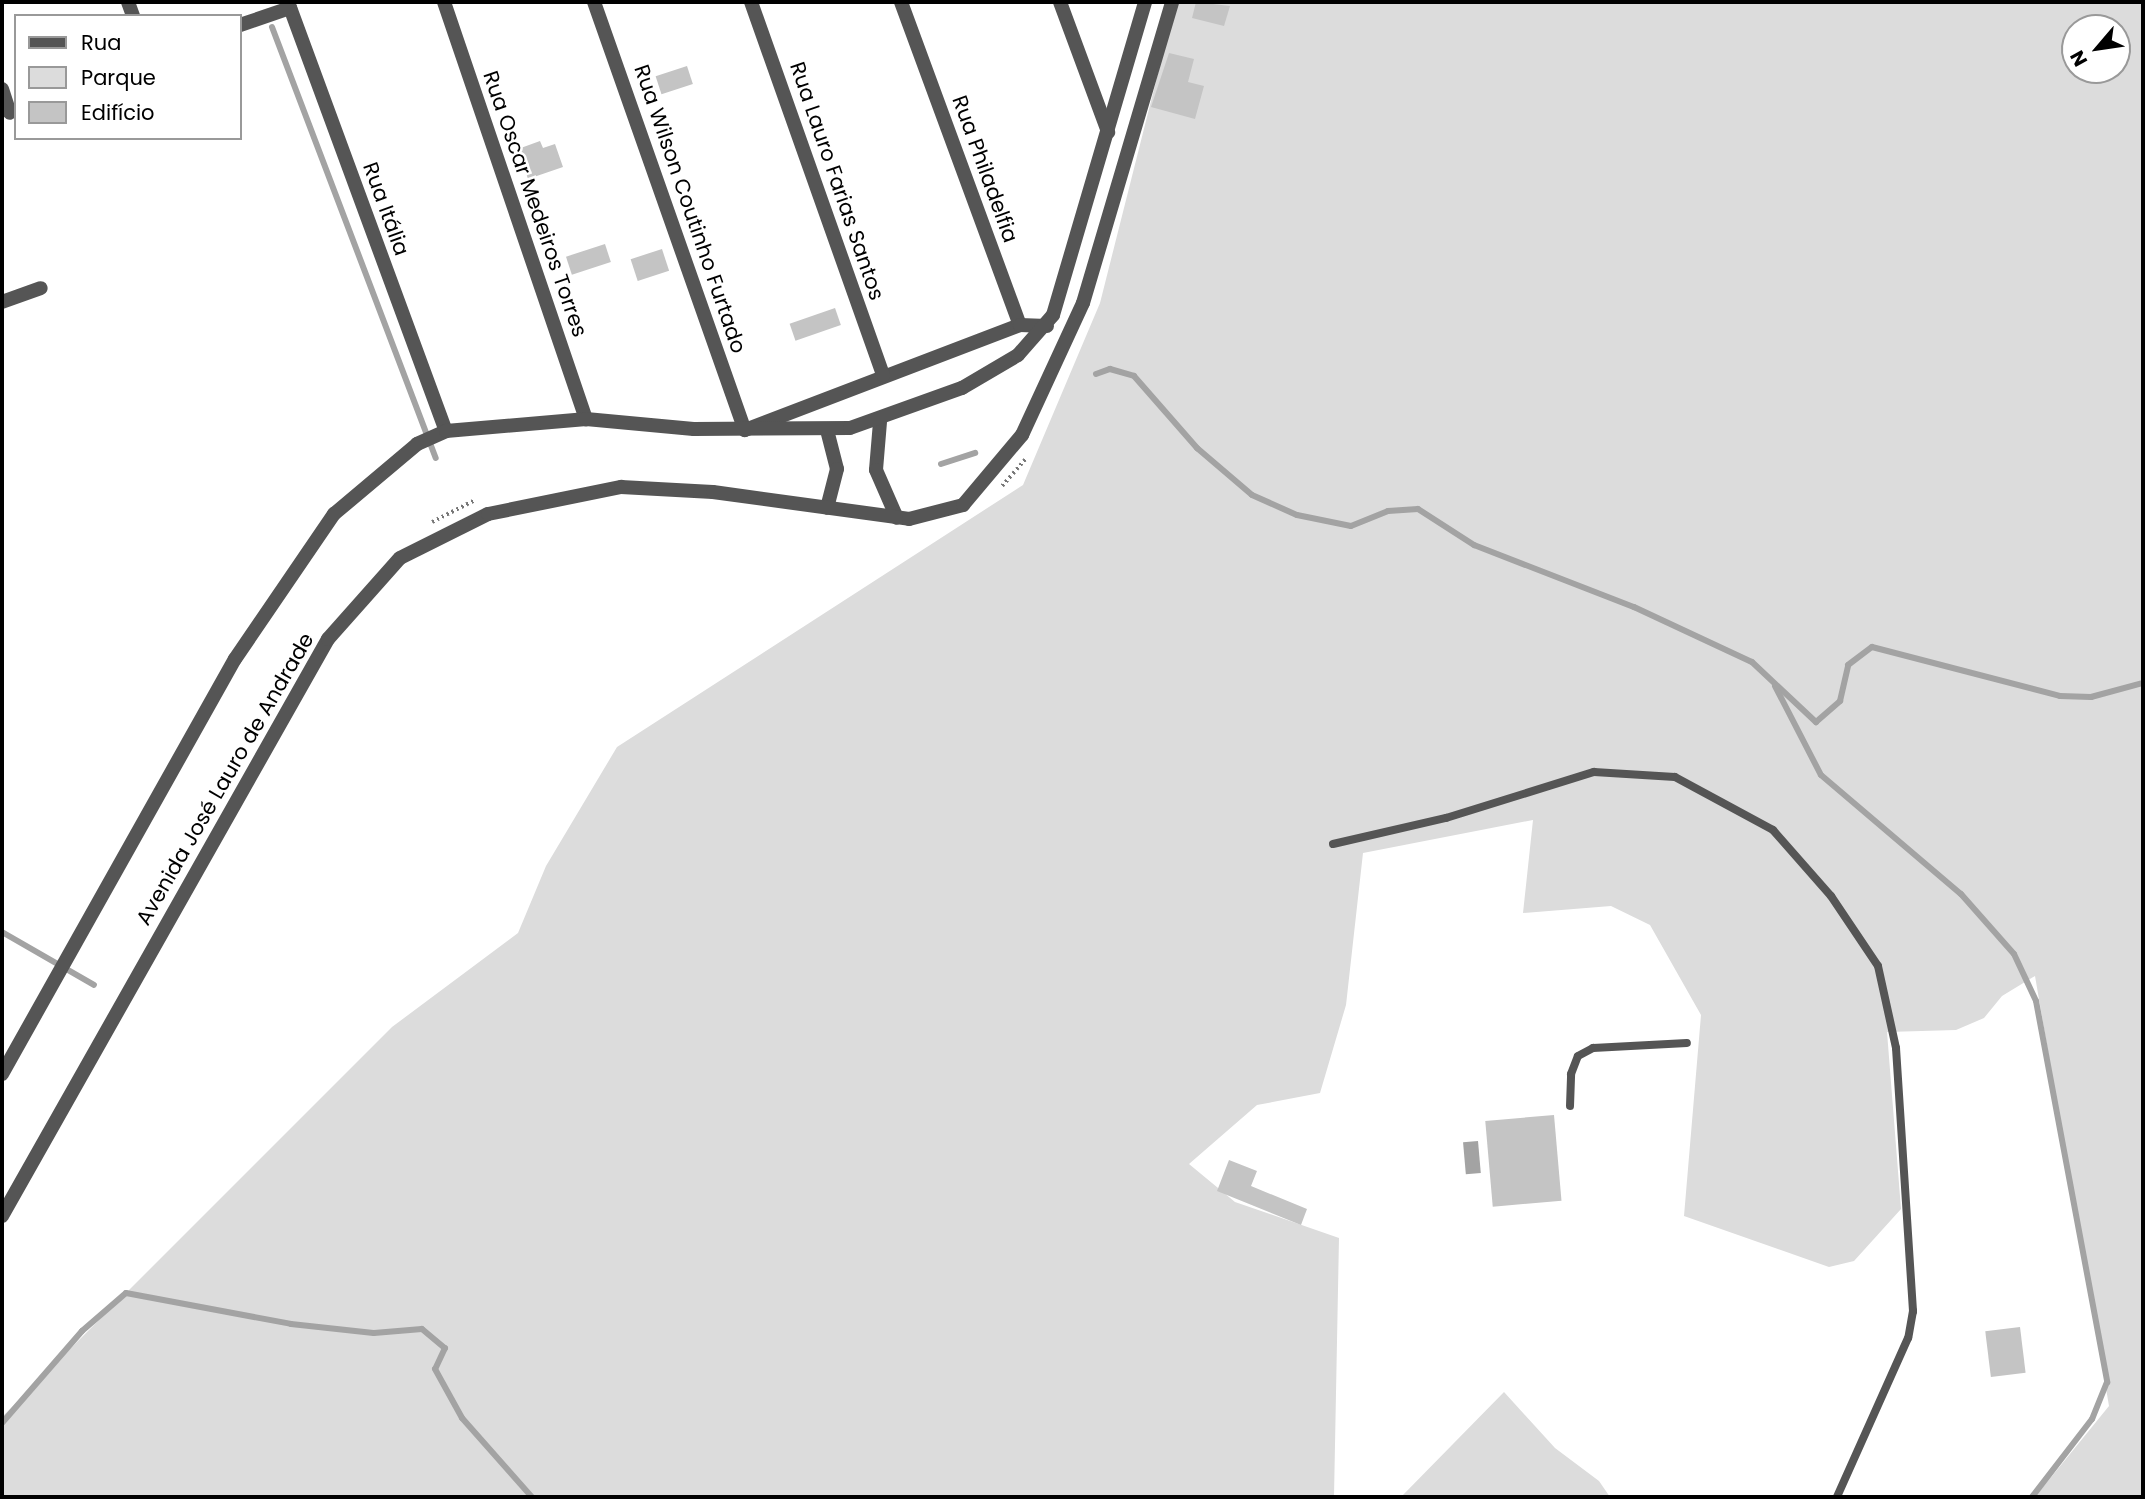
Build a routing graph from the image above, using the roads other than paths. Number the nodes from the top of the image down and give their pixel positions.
1 (444, 2) edge
2 (594, 2) edge
3 (751, 2) edge
4 (901, 2) edge
5 (1060, 2) edge
6 (1145, 2) edge
7 (1172, 2) edge
8 (289, 5) edge
9 (242, 24) edge
10 (2, 89) edge
11 (9, 114) edge
12 (1108, 132) junction
13 (41, 288) dead end
14 (2, 302) edge
15 (1020, 325) junction
16 (1047, 326) junction
17 (883, 375) junction
18 (586, 419) junction
19 (880, 422) junction
20 (745, 430) junction
21 (827, 430) junction
22 (441, 432) junction
23 (827, 508) junction
24 (897, 517) junction
25 (1333, 844) dead end
26 (1687, 1044) dead end
27 (2, 1074) edge
28 (1570, 1106) dead end
29 (2, 1216) edge
30 (1837, 1497) edge

1 - 18 street, Rua Oscar Medeiros Torres
2 - 20 street, Rua Wilson Coutinho Furtado
3 - 17 street, Rua Lauro Farias Santos
4 - 15 street, Rua Philadelfia
5 - 12 street
6 - 12 street
7 - 24 street, Avenida José Lauro de Andrade
8 - 9 street
8 - 22 street, Rua Itália
10 - 11 street
12 - 16 street
13 - 14 street
15 - 16 street
15 - 17 street
16 - 19 street
17 - 20 street
18 - 20 street
18 - 22 street
19 - 21 street
19 - 24 street
20 - 21 street
21 - 23 street
22 - 27 street
23 - 24 street, Avenida José Lauro de Andrade
23 - 29 street, Avenida José Lauro de Andrade
25 - 30 lane
26 - 28 lane

